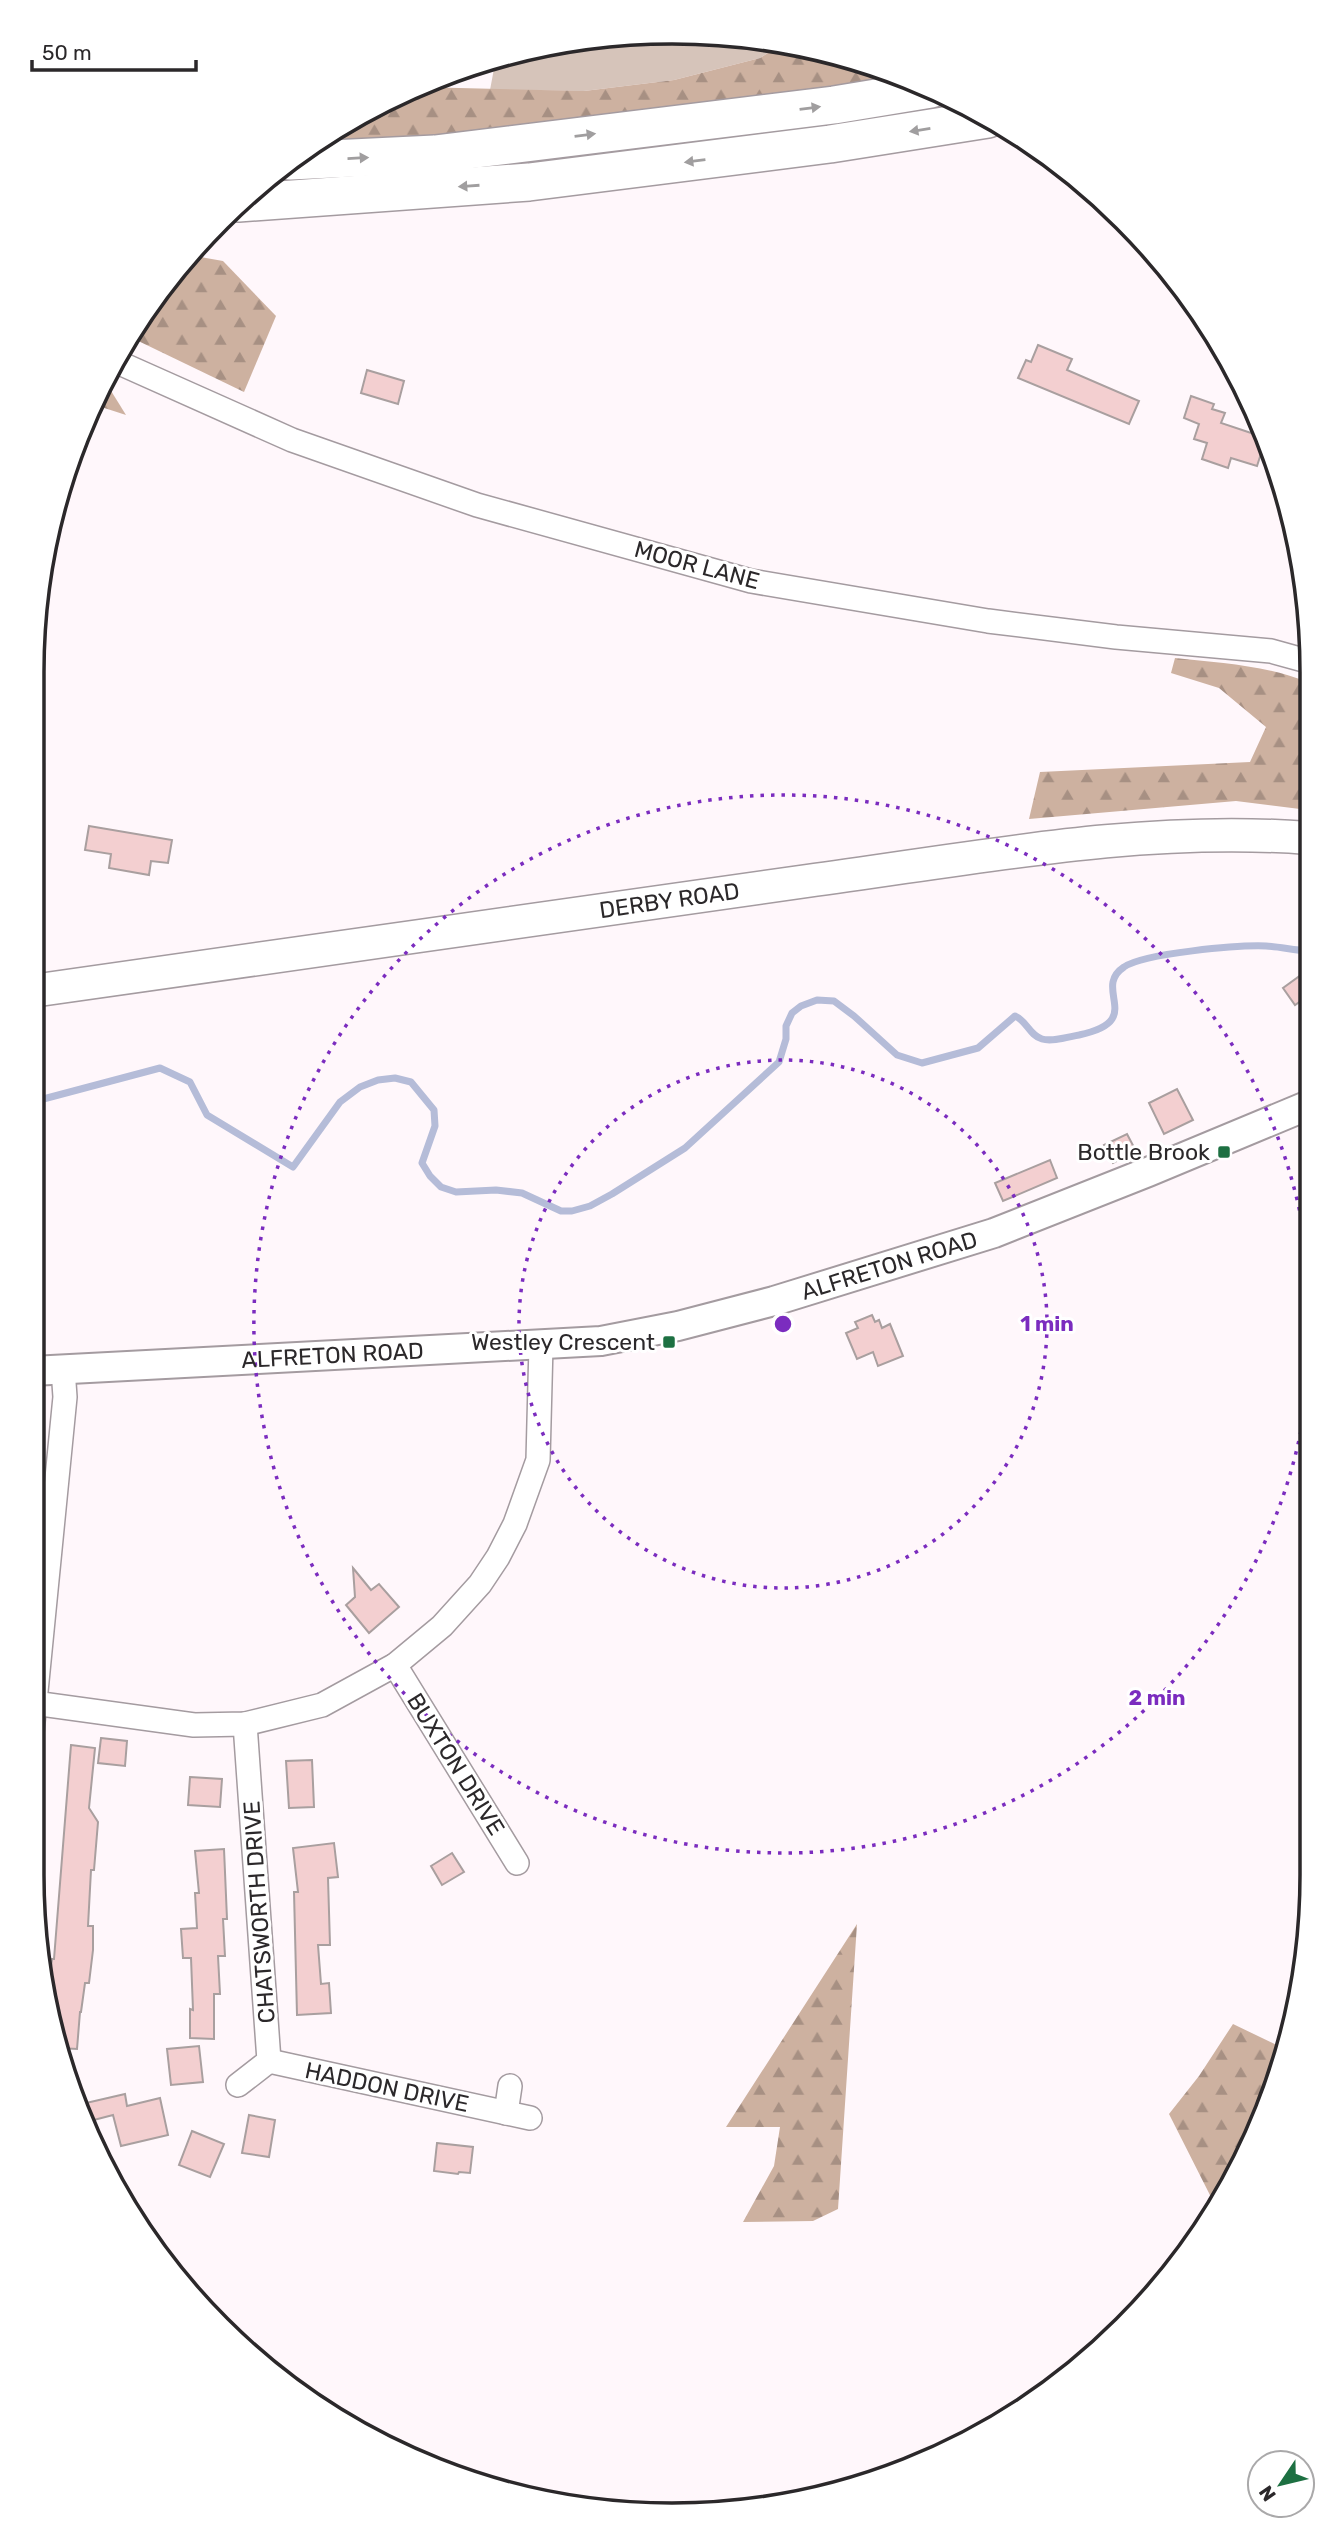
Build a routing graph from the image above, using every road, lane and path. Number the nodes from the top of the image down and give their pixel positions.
1 (912, 92) edge
2 (973, 121) edge
3 (309, 160) edge
4 (256, 202) edge
5 (124, 365) edge
6 (1300, 659) edge
7 (1300, 838) edge
8 (44, 989) edge
9 (1300, 1109) edge
10 (541, 1345) junction
11 (63, 1369) junction
12 (44, 1370) edge
13 (44, 1605) edge
14 (395, 1665) junction
15 (44, 1704) edge
16 (245, 1724) junction
17 (517, 1863) dead end
18 (269, 2062) junction
19 (238, 2085) dead end
20 (510, 2086) dead end
21 (506, 2113) junction
22 (530, 2118) dead end

3 -> 1 highway
2 -> 4 highway
5 - 6 street, MOOR LANE
7 - 8 main road, DERBY ROAD
9 - 10 street, ALFRETON ROAD
10 - 11 street, ALFRETON ROAD
10 - 14 street
11 - 12 street, ALFRETON ROAD
11 - 13 street
14 - 16 street
14 - 17 street, BUXTON DRIVE
15 - 16 street
16 - 18 street, CHATSWORTH DRIVE
18 - 19 street
18 - 21 street, HADDON DRIVE
20 - 21 street
21 - 22 street, HADDON DRIVE

